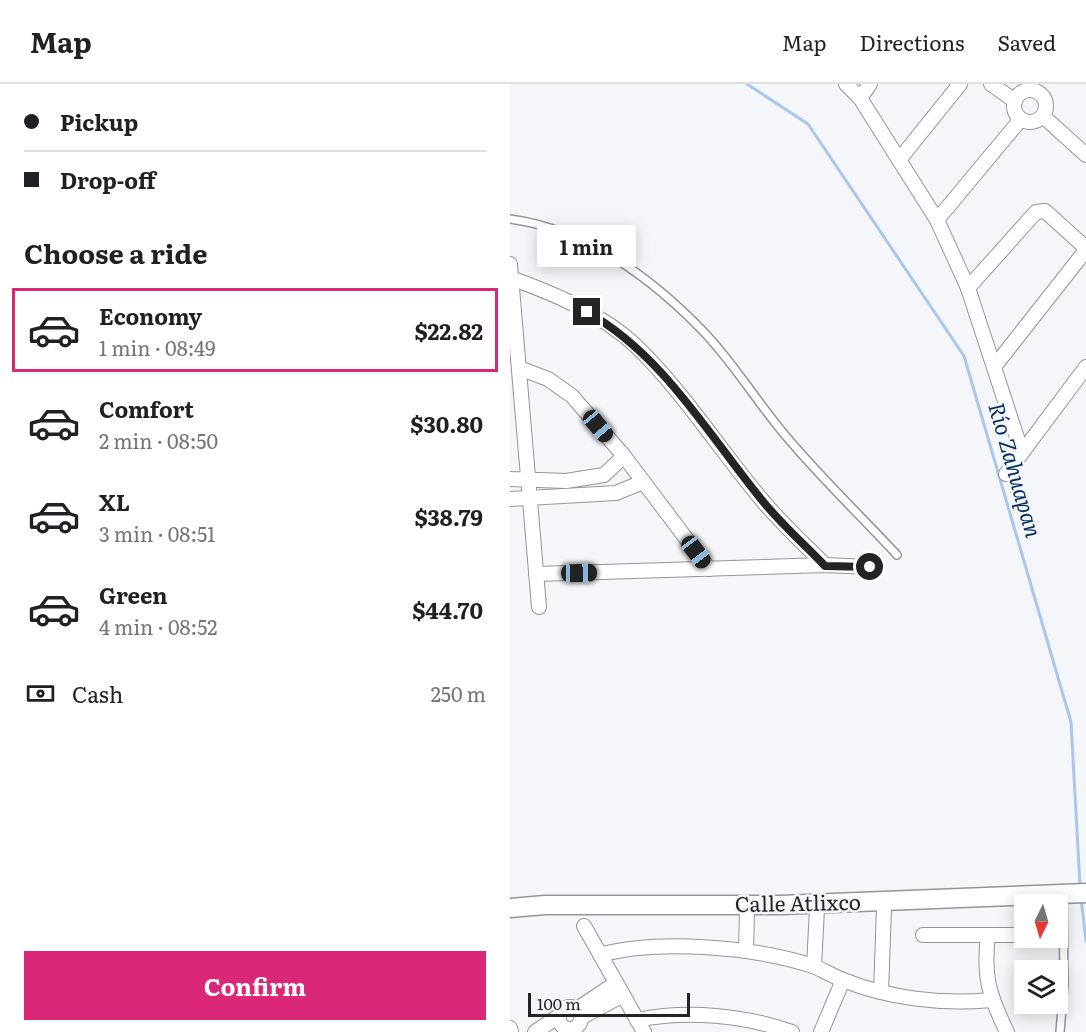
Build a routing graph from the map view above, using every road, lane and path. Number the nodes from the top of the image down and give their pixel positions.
1 (846, 84) edge
2 (870, 84) edge
3 (960, 84) edge
4 (991, 84) edge
5 (1021, 87) edge
6 (1043, 89) edge
7 (860, 98) junction
8 (1015, 101) junction
9 (1043, 116) junction
10 (1021, 119) junction
11 (1086, 155) edge
12 (899, 160) junction
13 (510, 219) edge
14 (937, 220) junction
15 (1086, 249) edge
16 (511, 271) edge
17 (968, 288) junction
18 (994, 367) junction
19 (1086, 367) edge
20 (519, 368) junction
21 (1022, 453) junction
22 (624, 456) junction
23 (1006, 474) dead end
24 (604, 475) junction
25 (510, 479) edge
26 (529, 479) junction
27 (566, 481) junction
28 (643, 482) junction
29 (616, 494) junction
30 (572, 496) junction
31 (510, 499) edge
32 (530, 499) junction
33 (897, 555) dead end
34 (825, 566) junction
35 (870, 567) dead end
36 (709, 569) junction
37 (536, 574) junction
38 (539, 607) dead end
39 (1075, 893) edge
40 (510, 908) edge
41 (884, 908) dead end
42 (817, 909) dead end
43 (747, 911) dead end
44 (584, 926) dead end
45 (923, 935) dead end
46 (988, 935) junction
47 (1014, 935) edge
48 (746, 951) junction
49 (600, 955) junction
50 (814, 966) junction
51 (843, 980) junction
52 (620, 989) junction
53 (881, 992) junction
54 (991, 1000) junction
55 (571, 1023) edge
56 (640, 1026) edge
57 (748, 1026) edge
58 (535, 1032) edge
59 (792, 1032) edge
60 (821, 1032) edge
61 (1006, 1032) edge
62 (1060, 1032) edge

1 - 7 street
2 - 7 street
3 - 12 street
4 - 8 street
5 - 6 street
5 - 8 street
6 - 9 street
7 - 12 street
8 - 10 street
9 - 10 street
9 - 11 street
10 - 14 street
12 - 14 street
13 - 33 lane
14 - 17 street
15 - 17 street
15 - 18 street
16 - 20 street
16 - 34 street
17 - 18 street
18 - 21 street
19 - 21 street
20 - 22 street
20 - 26 street
21 - 23 street
22 - 24 street
22 - 28 street
24 - 27 street
24 - 29 street
25 - 26 street
26 - 27 street
26 - 32 street
27 - 30 street
28 - 29 street
28 - 36 street
29 - 30 street
30 - 32 street
31 - 32 street
32 - 37 street
34 - 35 street
34 - 36 street
36 - 37 street
37 - 38 street
39 - 40 street, Calle Atlixco
39 - 62 lane
41 - 53 street
42 - 50 street
43 - 48 street
44 - 49 street
45 - 46 street
46 - 47 street
46 - 54 street
48 - 49 street
48 - 50 street
49 - 52 street
50 - 51 street
51 - 53 street
51 - 60 street
52 - 55 street
52 - 56 street
53 - 54 street
54 - 61 street
55 - 58 street
56 - 57 street
57 - 59 street

